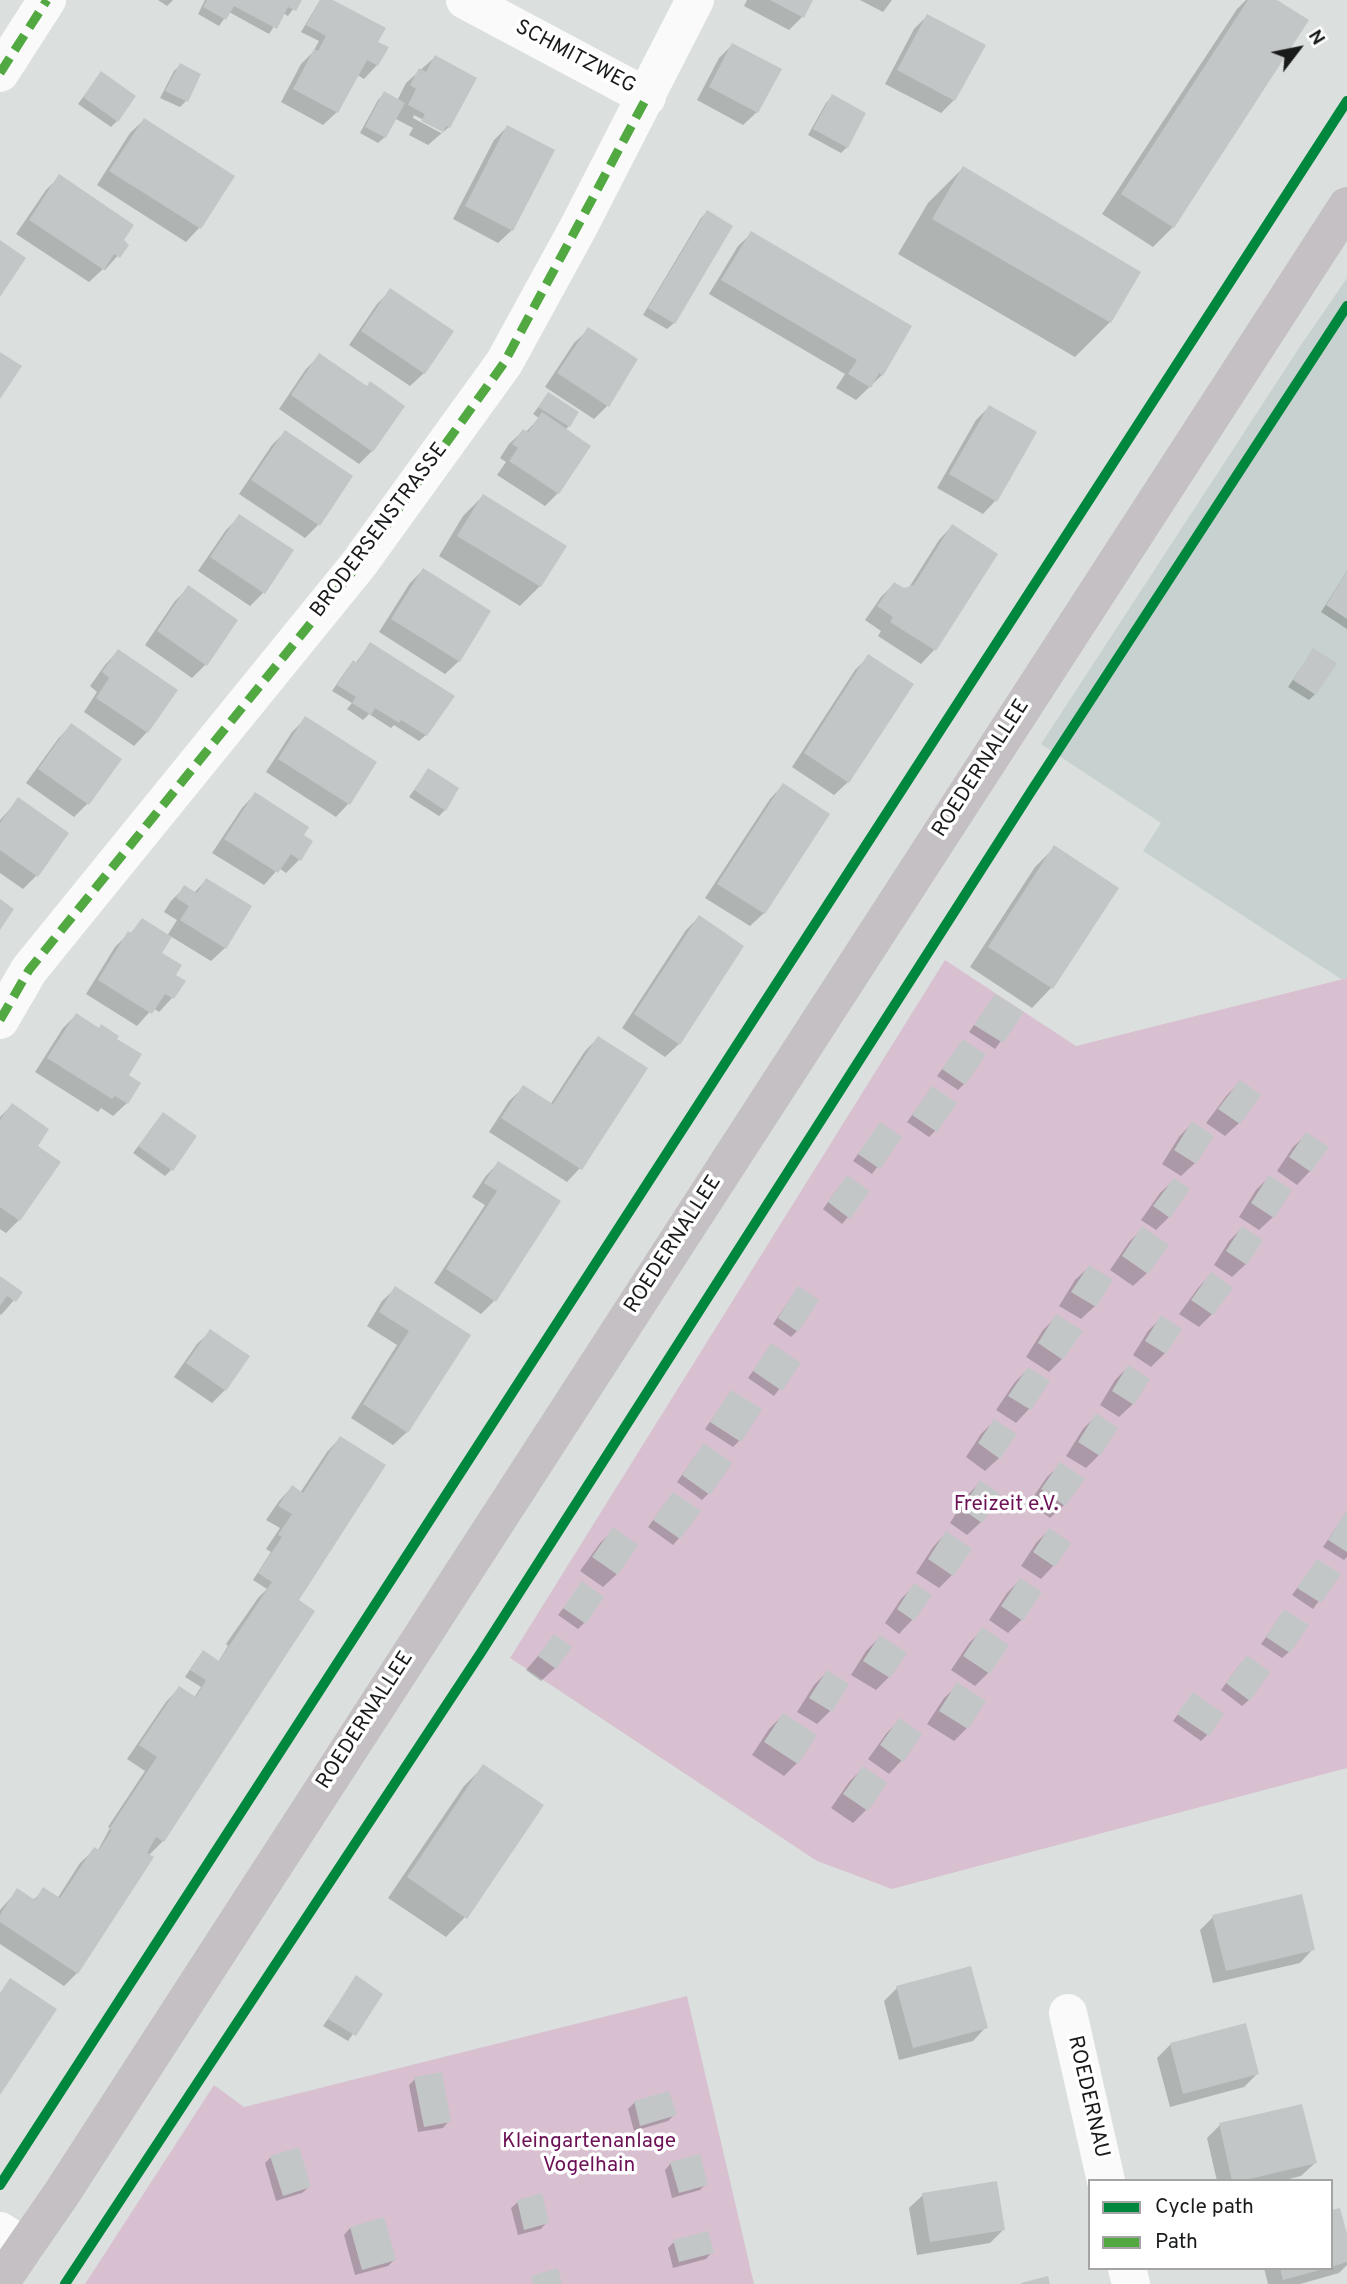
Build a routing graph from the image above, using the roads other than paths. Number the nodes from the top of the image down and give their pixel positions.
1 (47, 0) edge
2 (465, 0) edge
3 (695, 0) edge
4 (0, 73) edge
5 (647, 97) junction
6 (1347, 205) edge
7 (0, 1020) edge
8 (1068, 2013) dead end
9 (1106, 2179) edge
10 (13, 2239) edge
11 (0, 2283) edge

1 - 4 street
2 - 5 street, SCHMITZWEG
3 - 5 street, BRODERSENSTRASSE
5 - 7 street, BRODERSENSTRASSE
6 - 10 main road, ROEDERNALLEE
8 - 9 street, ROEDERNAU
10 - 11 main road, ROEDERNALLEE

